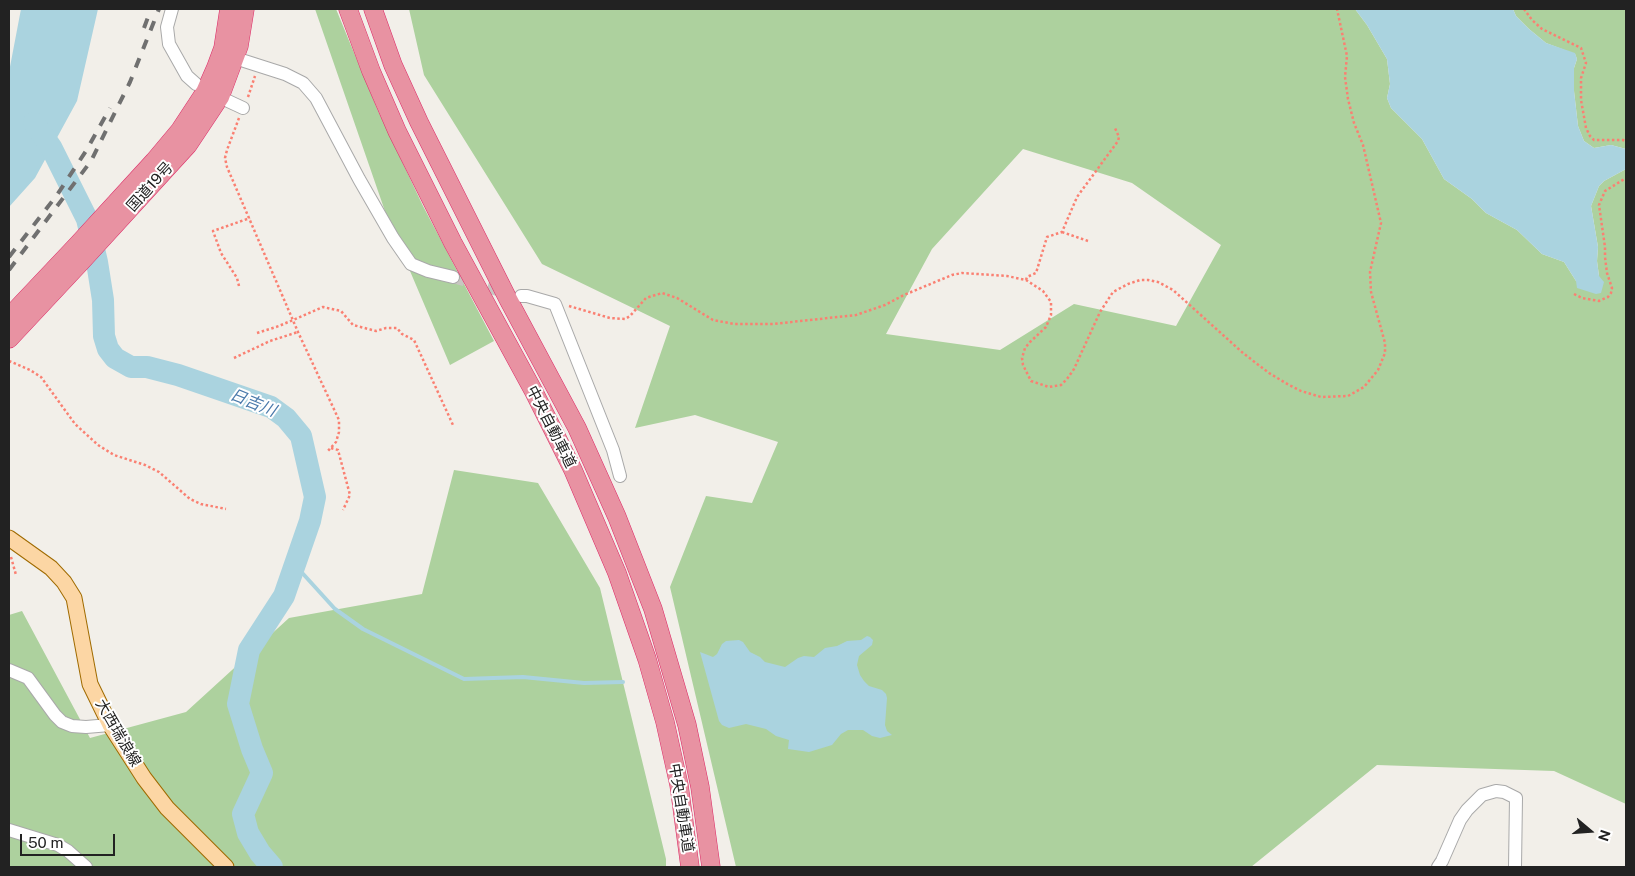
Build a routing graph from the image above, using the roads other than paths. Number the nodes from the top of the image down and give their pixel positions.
1 (172, 9) edge
2 (229, 9) edge
3 (246, 9) edge
4 (348, 9) edge
5 (373, 9) edge
6 (235, 58) junction
7 (196, 84) dead end
8 (228, 101) dead end
9 (244, 108) road end
10 (106, 224) junction
11 (453, 277) tunnel mouth
12 (520, 296) tunnel mouth
13 (9, 317) edge
14 (9, 339) edge
15 (620, 476) dead end
16 (9, 538) edge
17 (9, 670) edge
18 (110, 725) junction
19 (9, 830) edge
20 (86, 867) edge
21 (226, 867) edge
22 (690, 867) edge
23 (711, 867) edge
24 (1438, 867) edge
25 (1515, 867) edge

1 - 7 street
2 - 10 highway, 国道19号
3 - 6 highway, 国道19号
4 - 22 highway, 中央自動車道
5 - 23 highway, 中央自動車道
6 - 10 highway, 国道19号
6 - 11 street
8 - 9 street
10 - 13 highway, 国道19号
10 - 14 highway, 国道19号
12 - 15 street
16 - 18 main road, 大西瑞浪線
17 - 18 street
18 - 21 main road, 大西瑞浪線
19 - 20 street
24 - 25 street

